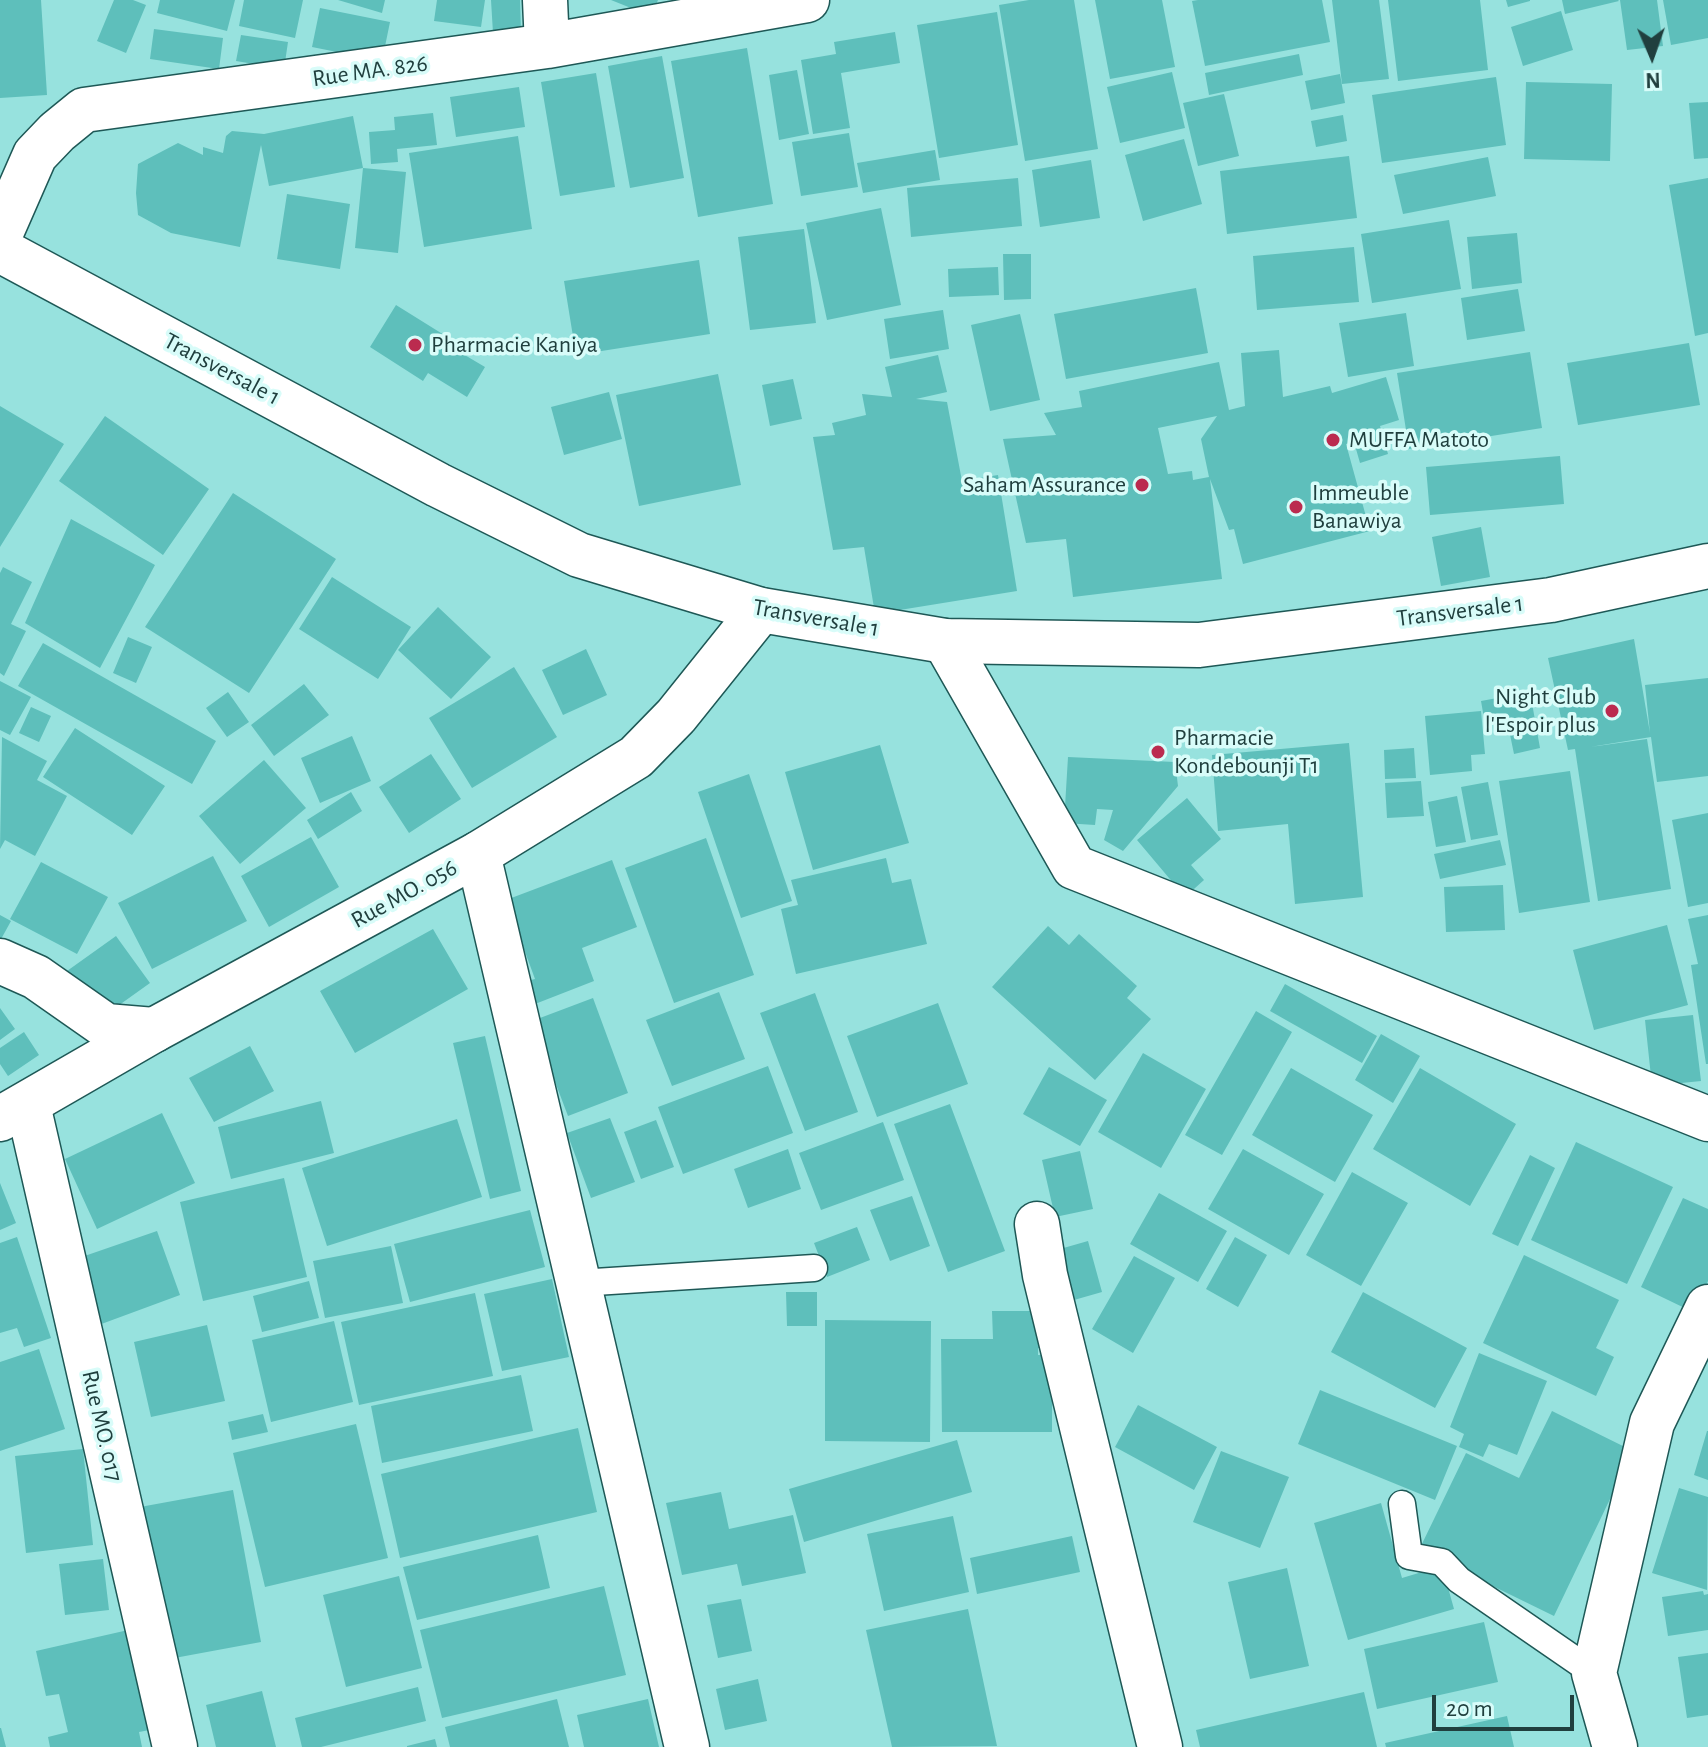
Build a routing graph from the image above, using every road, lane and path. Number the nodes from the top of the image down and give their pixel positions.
1 (545, 0) edge
2 (807, 0) edge
3 (547, 46) junction
4 (0, 235) edge
5 (0, 250) edge
6 (1708, 566) edge
7 (761, 610) junction
8 (945, 641) junction
9 (478, 854) junction
10 (0, 961) edge
11 (154, 1030) junction
12 (14, 1112) edge
13 (1708, 1119) edge
14 (1037, 1224) dead end
15 (814, 1268) dead end
16 (579, 1283) junction
17 (1708, 1307) edge
18 (1402, 1504) dead end
19 (1594, 1673) junction
20 (175, 1747) edge
21 (687, 1747) edge
22 (1160, 1747) edge
23 (1615, 1747) edge

1 - 3 street
2 - 3 street, Rue MA. 826
3 - 4 street, Rue MA. 826
5 - 7 street, Transversale 1
6 - 8 street, Transversale 1
7 - 8 street, Transversale 1
7 - 9 street, Rue MO. 056
8 - 13 street
9 - 11 street, Rue MO. 056
9 - 16 street
10 - 11 street
11 - 12 street, Rue MO. 056
12 - 20 street, Rue MO. 017
14 - 22 street
15 - 16 lane
16 - 21 street
17 - 19 street
18 - 19 lane
19 - 23 street

